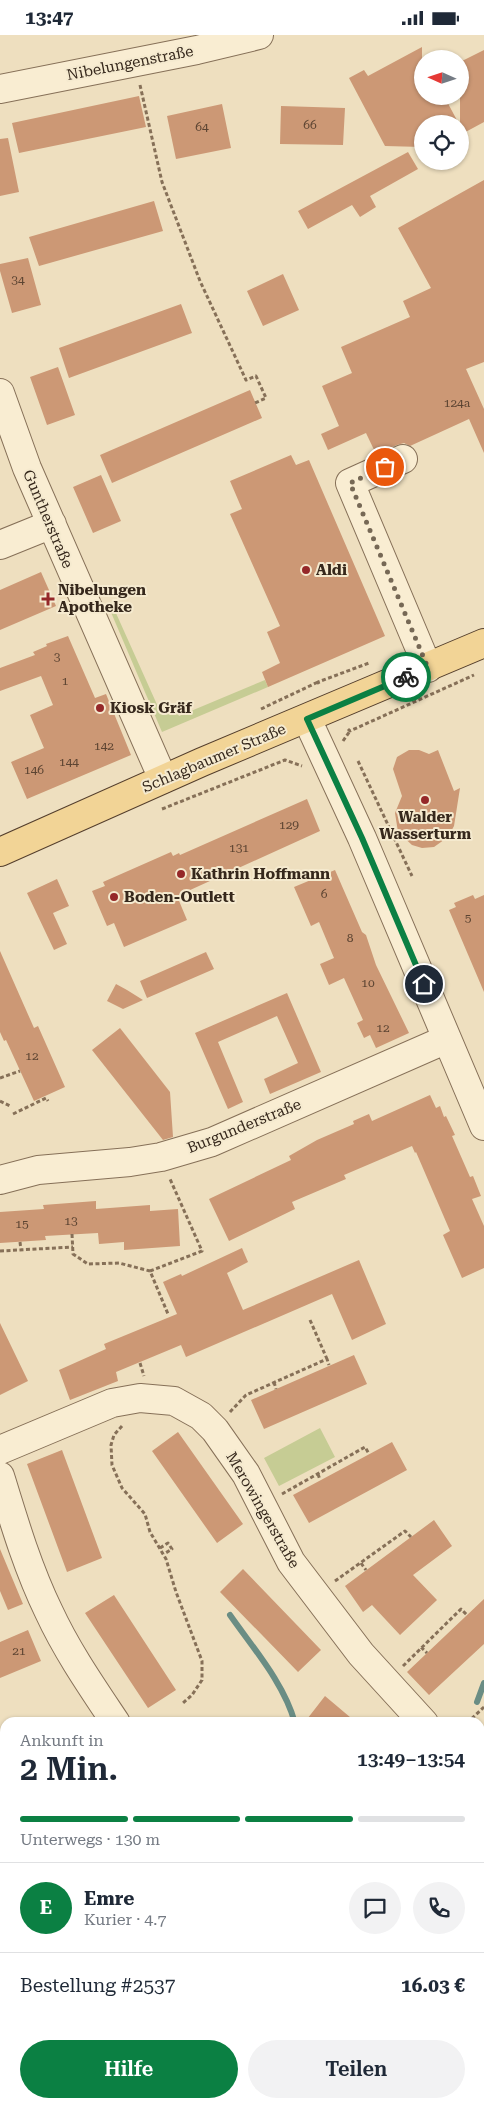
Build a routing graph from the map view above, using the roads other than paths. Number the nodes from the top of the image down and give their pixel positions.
1 (259, 35) edge
2 (0, 89) edge
3 (0, 393) edge
4 (403, 459) dead end
5 (52, 524) junction
6 (0, 545) edge
7 (484, 643) edge
8 (428, 668) junction
9 (307, 719) junction
10 (163, 779) junction
11 (0, 852) edge
12 (447, 1039) junction
13 (484, 1126) edge
14 (0, 1180) edge
15 (0, 1450) edge
16 (0, 1476) edge
17 (112, 1717) edge
18 (418, 1717) edge

1 - 2 street, Nibelungenstraße
3 - 5 street, Guntherstraße
4 - 8 street
5 - 6 street
5 - 10 street, Guntherstraße
7 - 8 main road, Schlagbaumer Straße
8 - 9 main road, Schlagbaumer Straße
9 - 10 main road, Schlagbaumer Straße
9 - 12 street
10 - 11 main road, Schlagbaumer Straße
12 - 13 street
12 - 14 street, Burgunderstraße
15 - 18 street, Merowingerstraße
16 - 17 street

